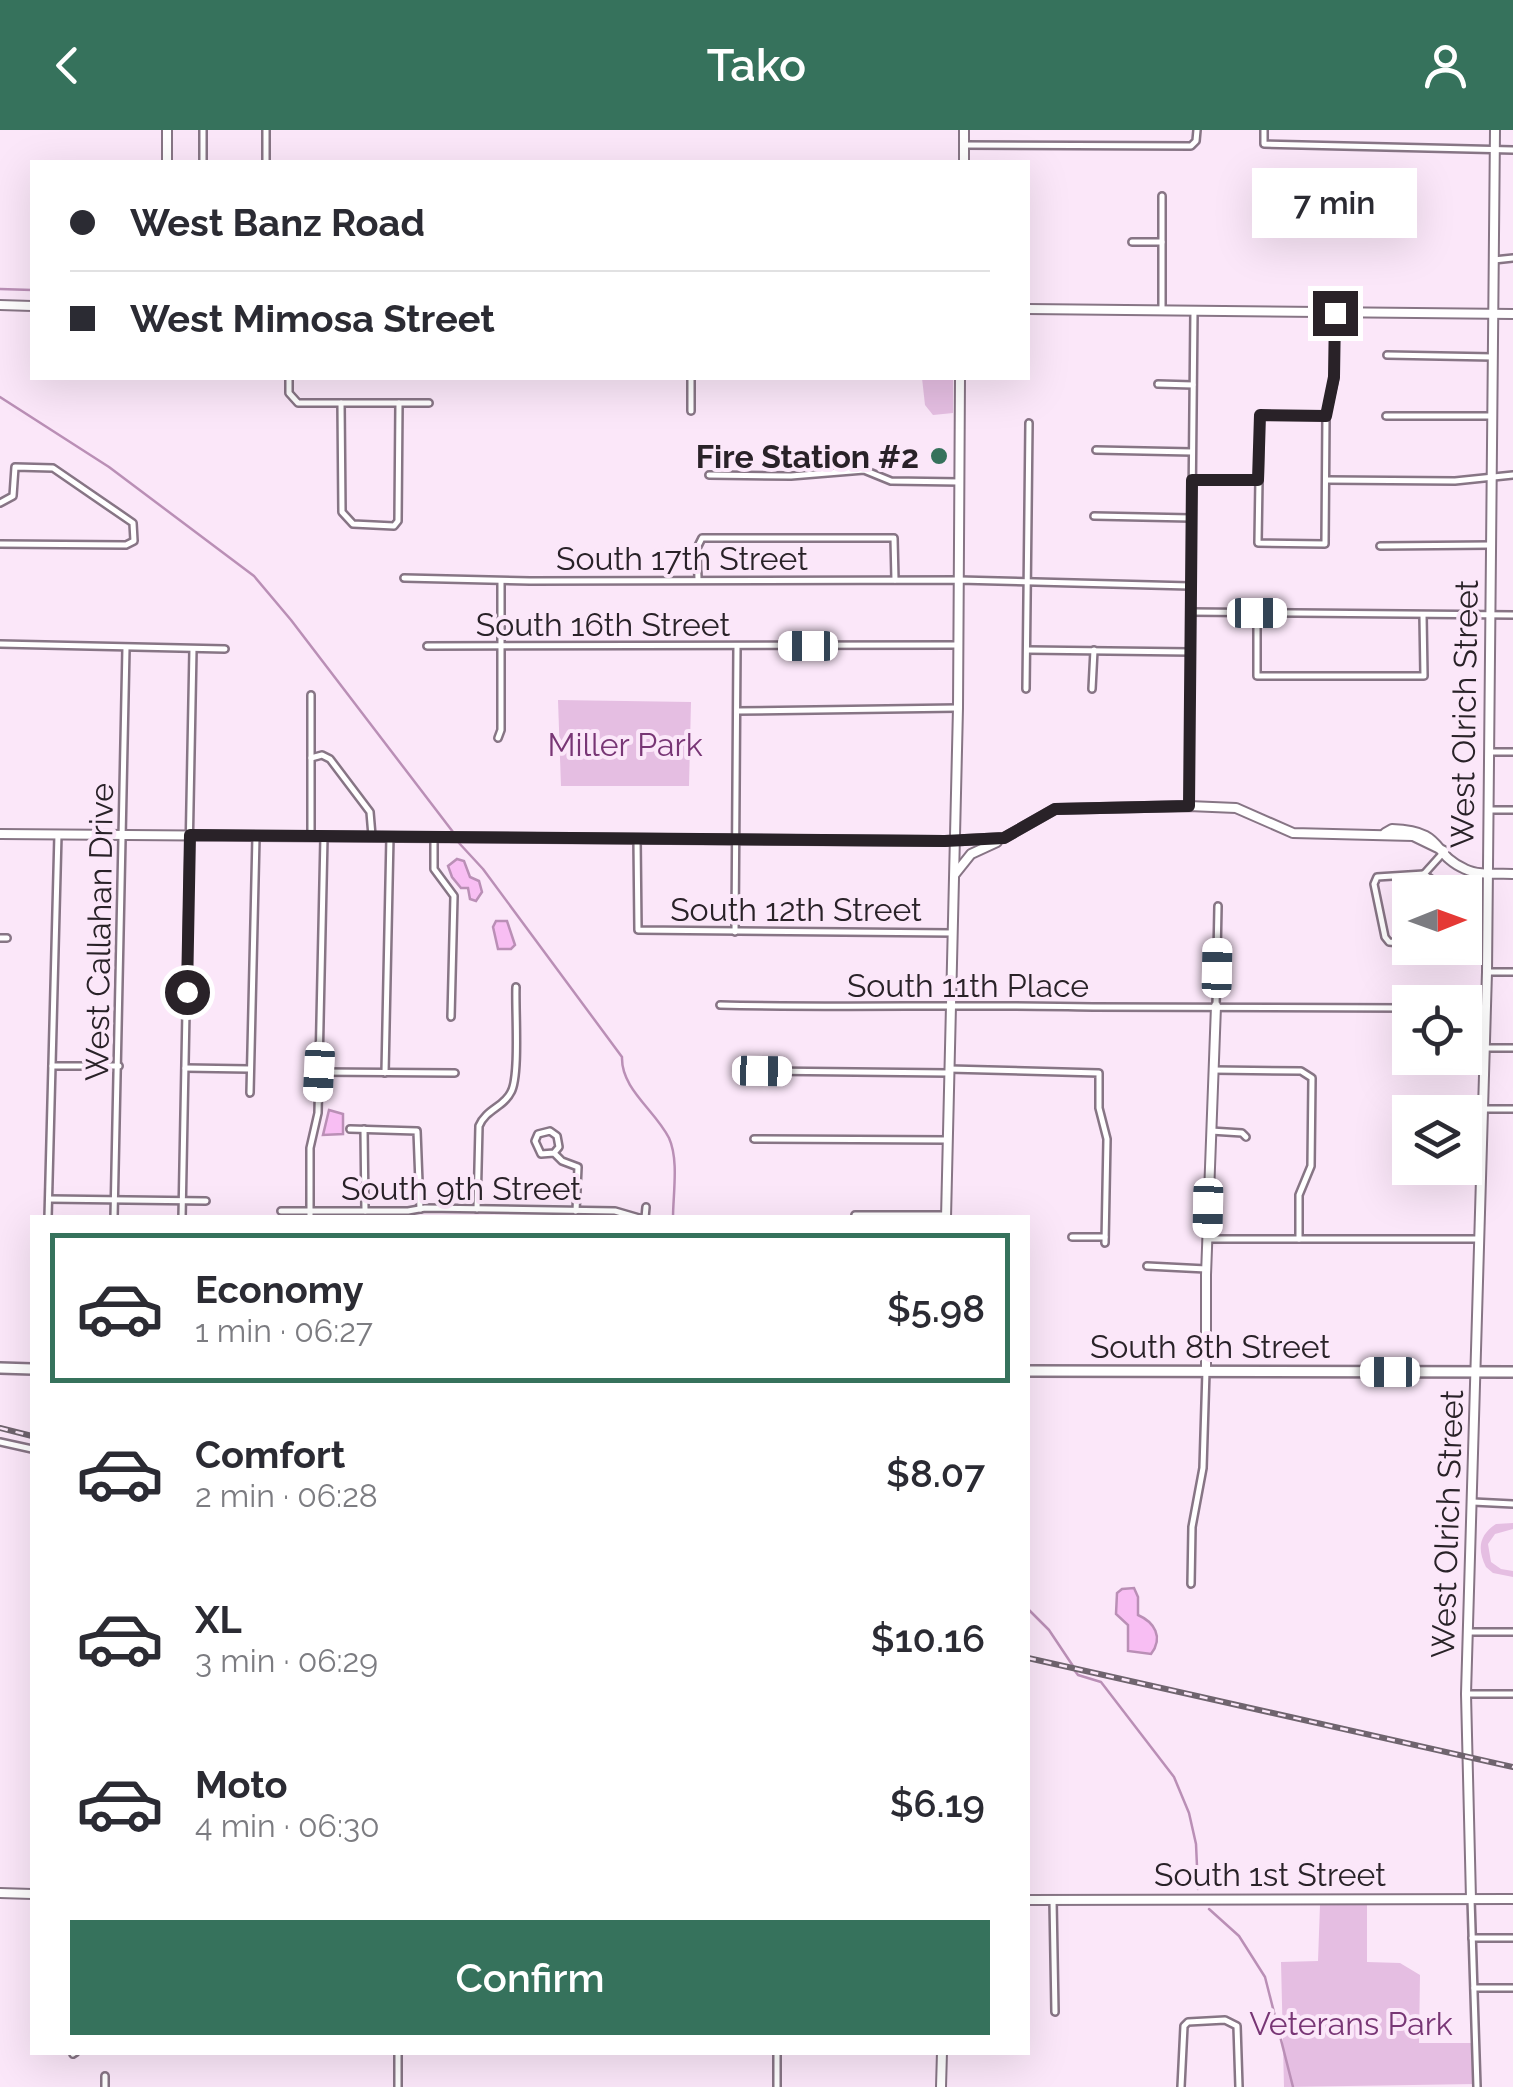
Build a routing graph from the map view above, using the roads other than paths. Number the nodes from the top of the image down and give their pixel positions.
1 (167, 130) edge
2 (203, 130) edge
3 (266, 130) edge
4 (964, 130) edge
5 (1198, 130) edge
6 (1264, 130) edge
7 (1495, 130) edge
8 (964, 145) junction
9 (1494, 150) junction
10 (1513, 150) edge
11 (166, 160) edge
12 (203, 160) edge
13 (266, 160) edge
14 (964, 160) edge
15 (1162, 196) dead end
16 (1132, 242) dead end
17 (1162, 242) junction
18 (1513, 258) edge
19 (1494, 260) junction
20 (0, 305) edge
21 (30, 306) edge
22 (1030, 309) edge
23 (1162, 310) junction
24 (1194, 310) junction
25 (1335, 313) junction
26 (1494, 314) junction
27 (1513, 314) edge
28 (1387, 355) dead end
29 (1493, 356) junction
30 (289, 380) edge
31 (691, 380) edge
32 (960, 380) edge
33 (1158, 384) dead end
34 (1193, 385) junction
35 (399, 403) junction
36 (342, 404) junction
37 (429, 404) dead end
38 (691, 411) dead end
39 (1326, 416) junction
40 (1386, 416) dead end
41 (1492, 416) junction
42 (1029, 422) dead end
43 (1096, 450) dead end
44 (1192, 452) junction
45 (1513, 474) edge
46 (710, 475) dead end
47 (1492, 475) junction
48 (1192, 480) junction
49 (1258, 480) junction
50 (1325, 480) junction
51 (960, 482) junction
52 (0, 502) edge
53 (1094, 516) dead end
54 (1191, 518) junction
55 (0, 544) edge
56 (1491, 545) junction
57 (1380, 546) dead end
58 (404, 578) dead end
59 (698, 579) junction
60 (895, 580) junction
61 (959, 580) junction
62 (502, 581) junction
63 (1028, 583) junction
64 (1190, 586) junction
65 (1190, 612) junction
66 (1257, 613) junction
67 (1490, 613) junction
68 (1423, 614) junction
69 (1513, 616) edge
70 (0, 644) edge
71 (958, 645) junction
72 (427, 646) dead end
73 (736, 646) junction
74 (126, 648) junction
75 (193, 648) junction
76 (500, 648) junction
77 (224, 649) dead end
78 (1028, 650) junction
79 (1094, 650) junction
80 (1190, 652) junction
81 (1026, 689) dead end
82 (1092, 689) dead end
83 (310, 695) dead end
84 (958, 708) junction
85 (737, 711) junction
86 (498, 738) dead end
87 (1489, 752) junction
88 (1513, 752) edge
89 (311, 758) junction
90 (1189, 806) junction
91 (1489, 810) junction
92 (1513, 810) edge
93 (0, 834) edge
94 (58, 834) junction
95 (124, 834) junction
96 (190, 835) junction
97 (256, 836) junction
98 (311, 836) junction
99 (324, 836) junction
100 (372, 836) junction
101 (390, 836) junction
102 (434, 837) junction
103 (637, 838) junction
104 (1004, 838) junction
105 (735, 840) junction
106 (955, 840) junction
107 (1444, 851) junction
108 (1488, 873) junction
109 (954, 874) junction
110 (1424, 874) joint
111 (1513, 874) edge
112 (1408, 875) edge
113 (1392, 876) edge
114 (1218, 906) dead end
115 (736, 932) junction
116 (953, 933) junction
117 (1392, 942) edge
118 (1487, 972) junction
119 (1513, 972) edge
120 (516, 987) dead end
121 (720, 1006) dead end
122 (951, 1006) junction
123 (1216, 1006) junction
124 (1392, 1008) edge
125 (1482, 1008) edge
126 (1486, 1008) junction
127 (450, 1017) dead end
128 (1484, 1048) junction
129 (1513, 1048) edge
130 (52, 1066) junction
131 (119, 1066) junction
132 (185, 1068) junction
133 (250, 1069) junction
134 (1213, 1070) junction
135 (762, 1071) dead end
136 (949, 1071) junction
137 (319, 1072) junction
138 (384, 1073) junction
139 (455, 1073) dead end
140 (250, 1094) dead end
141 (1482, 1108) joint
142 (1513, 1109) edge
143 (350, 1129) dead end
144 (364, 1129) junction
145 (1210, 1131) junction
146 (1246, 1136) dead end
147 (754, 1139) dead end
148 (948, 1140) junction
149 (554, 1153) junction
150 (1481, 1185) edge
151 (48, 1200) junction
152 (115, 1201) junction
153 (183, 1201) junction
154 (206, 1201) dead end
155 (646, 1207) dead end
156 (420, 1208) junction
157 (476, 1209) junction
158 (281, 1211) dead end
159 (365, 1211) junction
160 (576, 1211) junction
161 (310, 1214) edge
162 (48, 1215) edge
163 (114, 1215) edge
164 (182, 1215) edge
165 (630, 1215) edge
166 (643, 1215) edge
167 (946, 1215) edge
168 (1072, 1237) dead end
169 (1480, 1239) junction
170 (1208, 1240) junction
171 (1299, 1240) junction
172 (1147, 1266) dead end
173 (1206, 1269) junction
174 (0, 1368) edge
175 (30, 1368) edge
176 (1030, 1371) edge
177 (1206, 1371) junction
178 (1477, 1372) junction
179 (1513, 1372) edge
180 (0, 1442) edge
181 (30, 1449) edge
182 (1473, 1502) junction
183 (1513, 1504) edge
184 (1191, 1584) dead end
185 (1470, 1632) junction
186 (1513, 1632) edge
187 (1466, 1694) junction
188 (1513, 1694) edge
189 (0, 1894) edge
190 (30, 1894) edge
191 (1513, 1898) edge
192 (1471, 1899) junction
193 (1030, 1900) edge
194 (1053, 1900) junction
195 (1472, 1938) junction
196 (1513, 1938) edge
197 (1474, 1988) junction
198 (1513, 1988) edge
199 (1055, 2012) dead end
200 (398, 2055) edge
201 (777, 2055) edge
202 (942, 2055) edge
203 (105, 2076) dead end
204 (105, 2087) edge
205 (398, 2087) edge
206 (778, 2087) edge
207 (941, 2087) edge
208 (1182, 2087) edge
209 (1240, 2087) edge
210 (1477, 2087) edge

1 - 11 street
2 - 12 street
3 - 13 street
4 - 8 street
5 - 8 street
6 - 9 street
7 - 9 street, West Olrich Street
8 - 14 street
9 - 10 street
9 - 19 street, West Olrich Street
15 - 17 street
16 - 17 street
17 - 23 street
18 - 19 street
19 - 26 street, West Olrich Street
20 - 21 street
22 - 23 street
23 - 24 street
24 - 25 street
24 - 34 street
25 - 26 street
25 - 39 street
26 - 27 street
26 - 29 street, West Olrich Street
28 - 29 street
29 - 41 street, West Olrich Street
30 - 36 street
31 - 38 street
32 - 51 street
33 - 34 street
34 - 44 street
35 - 36 street
35 - 36 street
35 - 37 street
39 - 49 street
39 - 50 street
40 - 41 street
41 - 47 street, West Olrich Street
42 - 63 street
43 - 44 street
44 - 48 street
45 - 47 street
46 - 51 street
47 - 50 street
47 - 56 street, West Olrich Street
48 - 49 street
48 - 54 street
49 - 50 street
51 - 61 street
52 - 55 street
53 - 54 street
54 - 64 street
56 - 57 street
56 - 67 street, West Olrich Street
58 - 62 street, South 17th Street
59 - 60 street, South 17th Street
59 - 60 street
59 - 62 street, South 17th Street
60 - 61 street, South 17th Street
61 - 63 street, South 17th Street
61 - 71 street
62 - 76 street
63 - 64 street, South 17th Street
63 - 78 street
64 - 65 street
65 - 66 street
65 - 80 street
66 - 68 street
66 - 68 street
67 - 68 street
67 - 69 street
67 - 87 street, West Olrich Street
70 - 74 street
71 - 73 street, South 16th Street
71 - 84 street
72 - 76 street, South 16th Street
73 - 76 street, South 16th Street
73 - 85 street
74 - 75 street
74 - 95 street, West Callahan Drive
75 - 77 street
75 - 96 street
76 - 86 street
78 - 79 street
78 - 81 street
79 - 80 street
79 - 82 street
80 - 90 street
83 - 89 street
84 - 85 street
84 - 106 street
85 - 105 street
87 - 88 street
87 - 91 street, West Olrich Street
89 - 98 street
89 - 100 street
90 - 104 street
90 - 107 street
91 - 92 street
91 - 108 street, West Olrich Street
93 - 94 street
94 - 95 street
94 - 130 street
95 - 96 street
95 - 131 street, West Callahan Drive
96 - 97 street
96 - 132 street
97 - 98 street
97 - 133 street
98 - 99 street
99 - 100 street
99 - 137 street
100 - 101 street
101 - 102 street
101 - 138 street
102 - 103 street
102 - 127 street
103 - 105 street
103 - 115 street, South 12th Street
104 - 106 street
104 - 109 street
105 - 106 street
105 - 115 street
106 - 109 street
107 - 108 street
107 - 110 street
108 - 111 street
108 - 118 street, West Olrich Street
109 - 116 street
110 - 112 street
113 - 117 street
114 - 123 street
115 - 116 street, South 12th Street
116 - 122 street
118 - 119 street
118 - 126 street, West Olrich Street
120 - 157 street
121 - 122 street, South 11th Place
122 - 123 street, South 11th Place
122 - 136 street
123 - 124 street, South 11th Place
123 - 134 street
125 - 126 street
126 - 128 street, West Olrich Street
128 - 129 street
128 - 141 street, West Olrich Street
130 - 131 street
130 - 151 street
131 - 152 street, West Callahan Drive
132 - 133 street
132 - 153 street
133 - 140 street
134 - 145 street
134 - 171 street
135 - 136 street
136 - 148 street
136 - 168 street
137 - 138 street
137 - 161 street
138 - 139 street
141 - 142 street
143 - 144 street
144 - 156 street
144 - 159 street
145 - 146 street
145 - 170 street
147 - 148 street
148 - 167 street
149 - 149 street
149 - 160 street
150 - 169 street, West Olrich Street
151 - 152 street
151 - 162 street
152 - 153 street
152 - 163 street, West Callahan Drive
153 - 154 street
153 - 164 street
155 - 166 street
156 - 157 street, South 9th Street
156 - 159 street, South 9th Street
157 - 160 street, South 9th Street
158 - 161 street, South 9th Street
159 - 161 street, South 9th Street
160 - 165 street, South 9th Street
169 - 171 street
169 - 178 street, West Olrich Street
170 - 171 street
170 - 173 street
172 - 173 street
173 - 177 street
174 - 175 main road
176 - 177 main road, South 8th Street
177 - 178 main road, South 8th Street
177 - 184 street
178 - 179 main road, South 8th Street
178 - 182 street, West Olrich Street
180 - 181 street
182 - 183 street
182 - 185 street, West Olrich Street
185 - 186 street
185 - 187 street, West Olrich Street
187 - 188 street
187 - 192 street, West Olrich Street
189 - 190 street
191 - 192 street, South 1st Street
192 - 194 street, South 1st Street
192 - 195 street
193 - 194 street, South 1st Street
194 - 199 street
195 - 196 street
195 - 197 street
197 - 198 street
197 - 210 street
200 - 205 street
201 - 206 street
202 - 207 street
203 - 204 street
208 - 209 street

